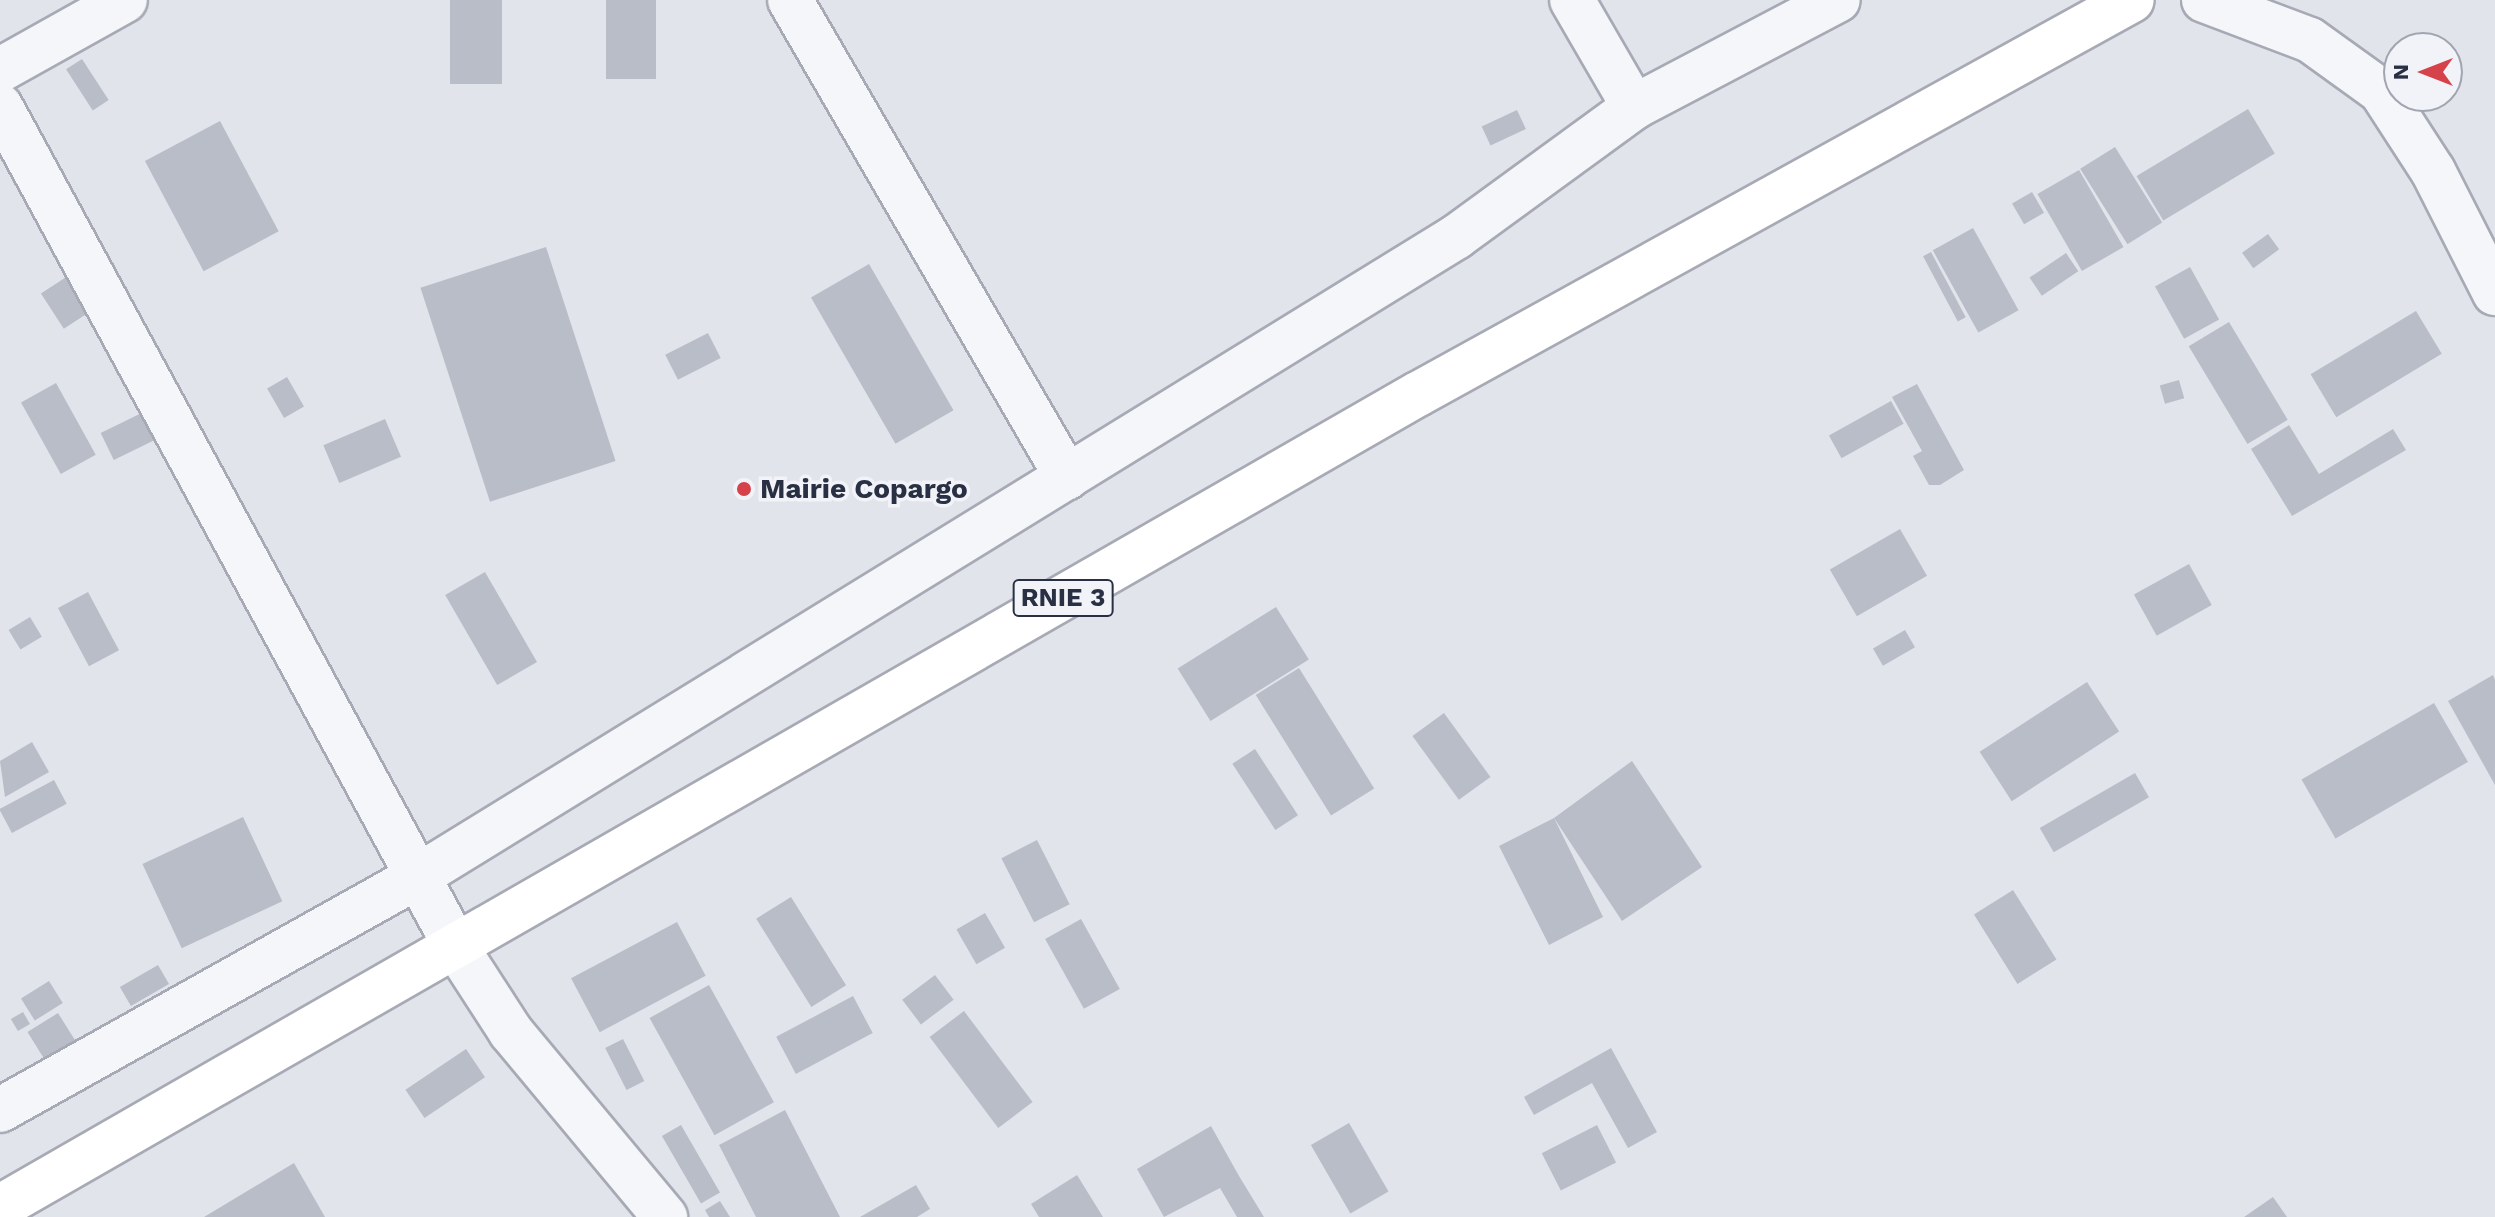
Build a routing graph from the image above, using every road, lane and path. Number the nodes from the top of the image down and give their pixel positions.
1 (125, 0) edge
2 (790, 0) edge
3 (1572, 0) edge
4 (1838, 0) edge
5 (2132, 0) edge
6 (2204, 0) edge
7 (0, 70) edge
8 (0, 106) edge
9 (1634, 107) junction
10 (2495, 293) edge
11 (1067, 477) junction
12 (415, 878) junction
13 (456, 947) junction
14 (0, 1110) edge
15 (0, 1207) edge
16 (665, 1217) edge

1 - 7 street
2 - 11 street
3 - 9 street
4 - 9 street
5 - 13 highway, RNIE 3
6 - 10 street
8 - 12 street
9 - 11 street
11 - 12 street
12 - 13 street
12 - 14 street
13 - 15 highway, RNIE 3
13 - 16 street

